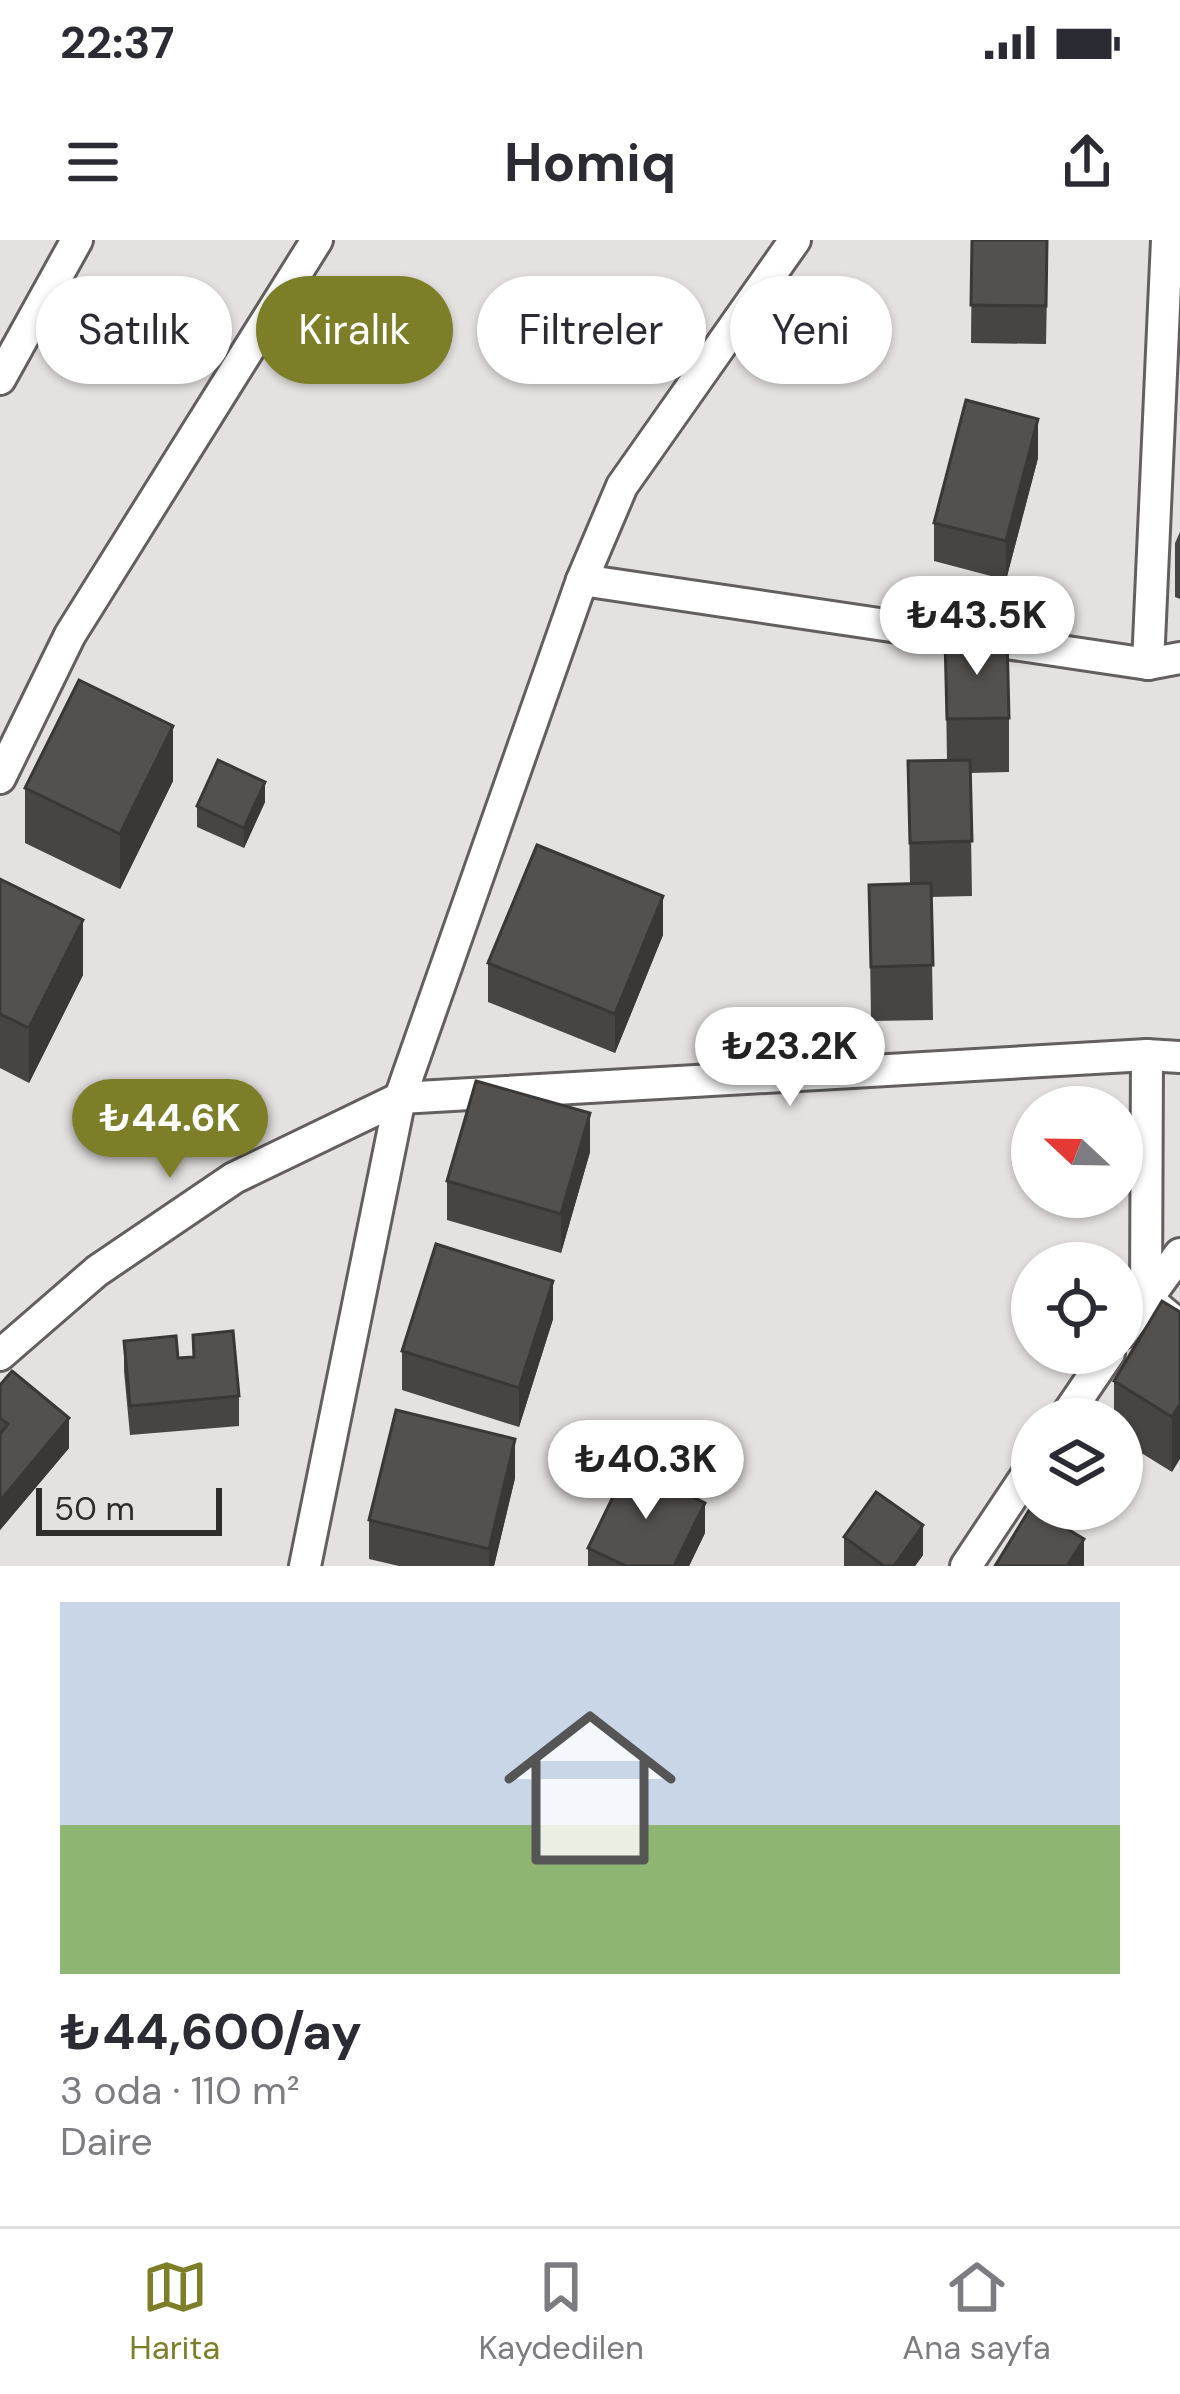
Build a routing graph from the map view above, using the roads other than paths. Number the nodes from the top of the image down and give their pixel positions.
1 (77, 240) edge
2 (317, 240) edge
3 (795, 240) edge
4 (1167, 240) edge
5 (0, 379) edge
6 (582, 580) junction
7 (1180, 658) edge
8 (1148, 664) junction
9 (0, 778) edge
10 (1147, 1055) junction
11 (1180, 1057) edge
12 (400, 1099) junction
13 (1180, 1254) edge
14 (1145, 1298) junction
15 (1143, 1301) edge
16 (1180, 1326) edge
17 (0, 1355) edge
18 (1011, 1498) edge
19 (305, 1566) edge
20 (966, 1566) edge

1 - 5 street
2 - 9 street
3 - 6 street
4 - 8 street
6 - 8 street
6 - 12 street
7 - 8 street
10 - 11 street
10 - 12 street
10 - 14 street
12 - 17 street
12 - 19 street
13 - 14 street
14 - 15 street
14 - 16 street
18 - 20 street

